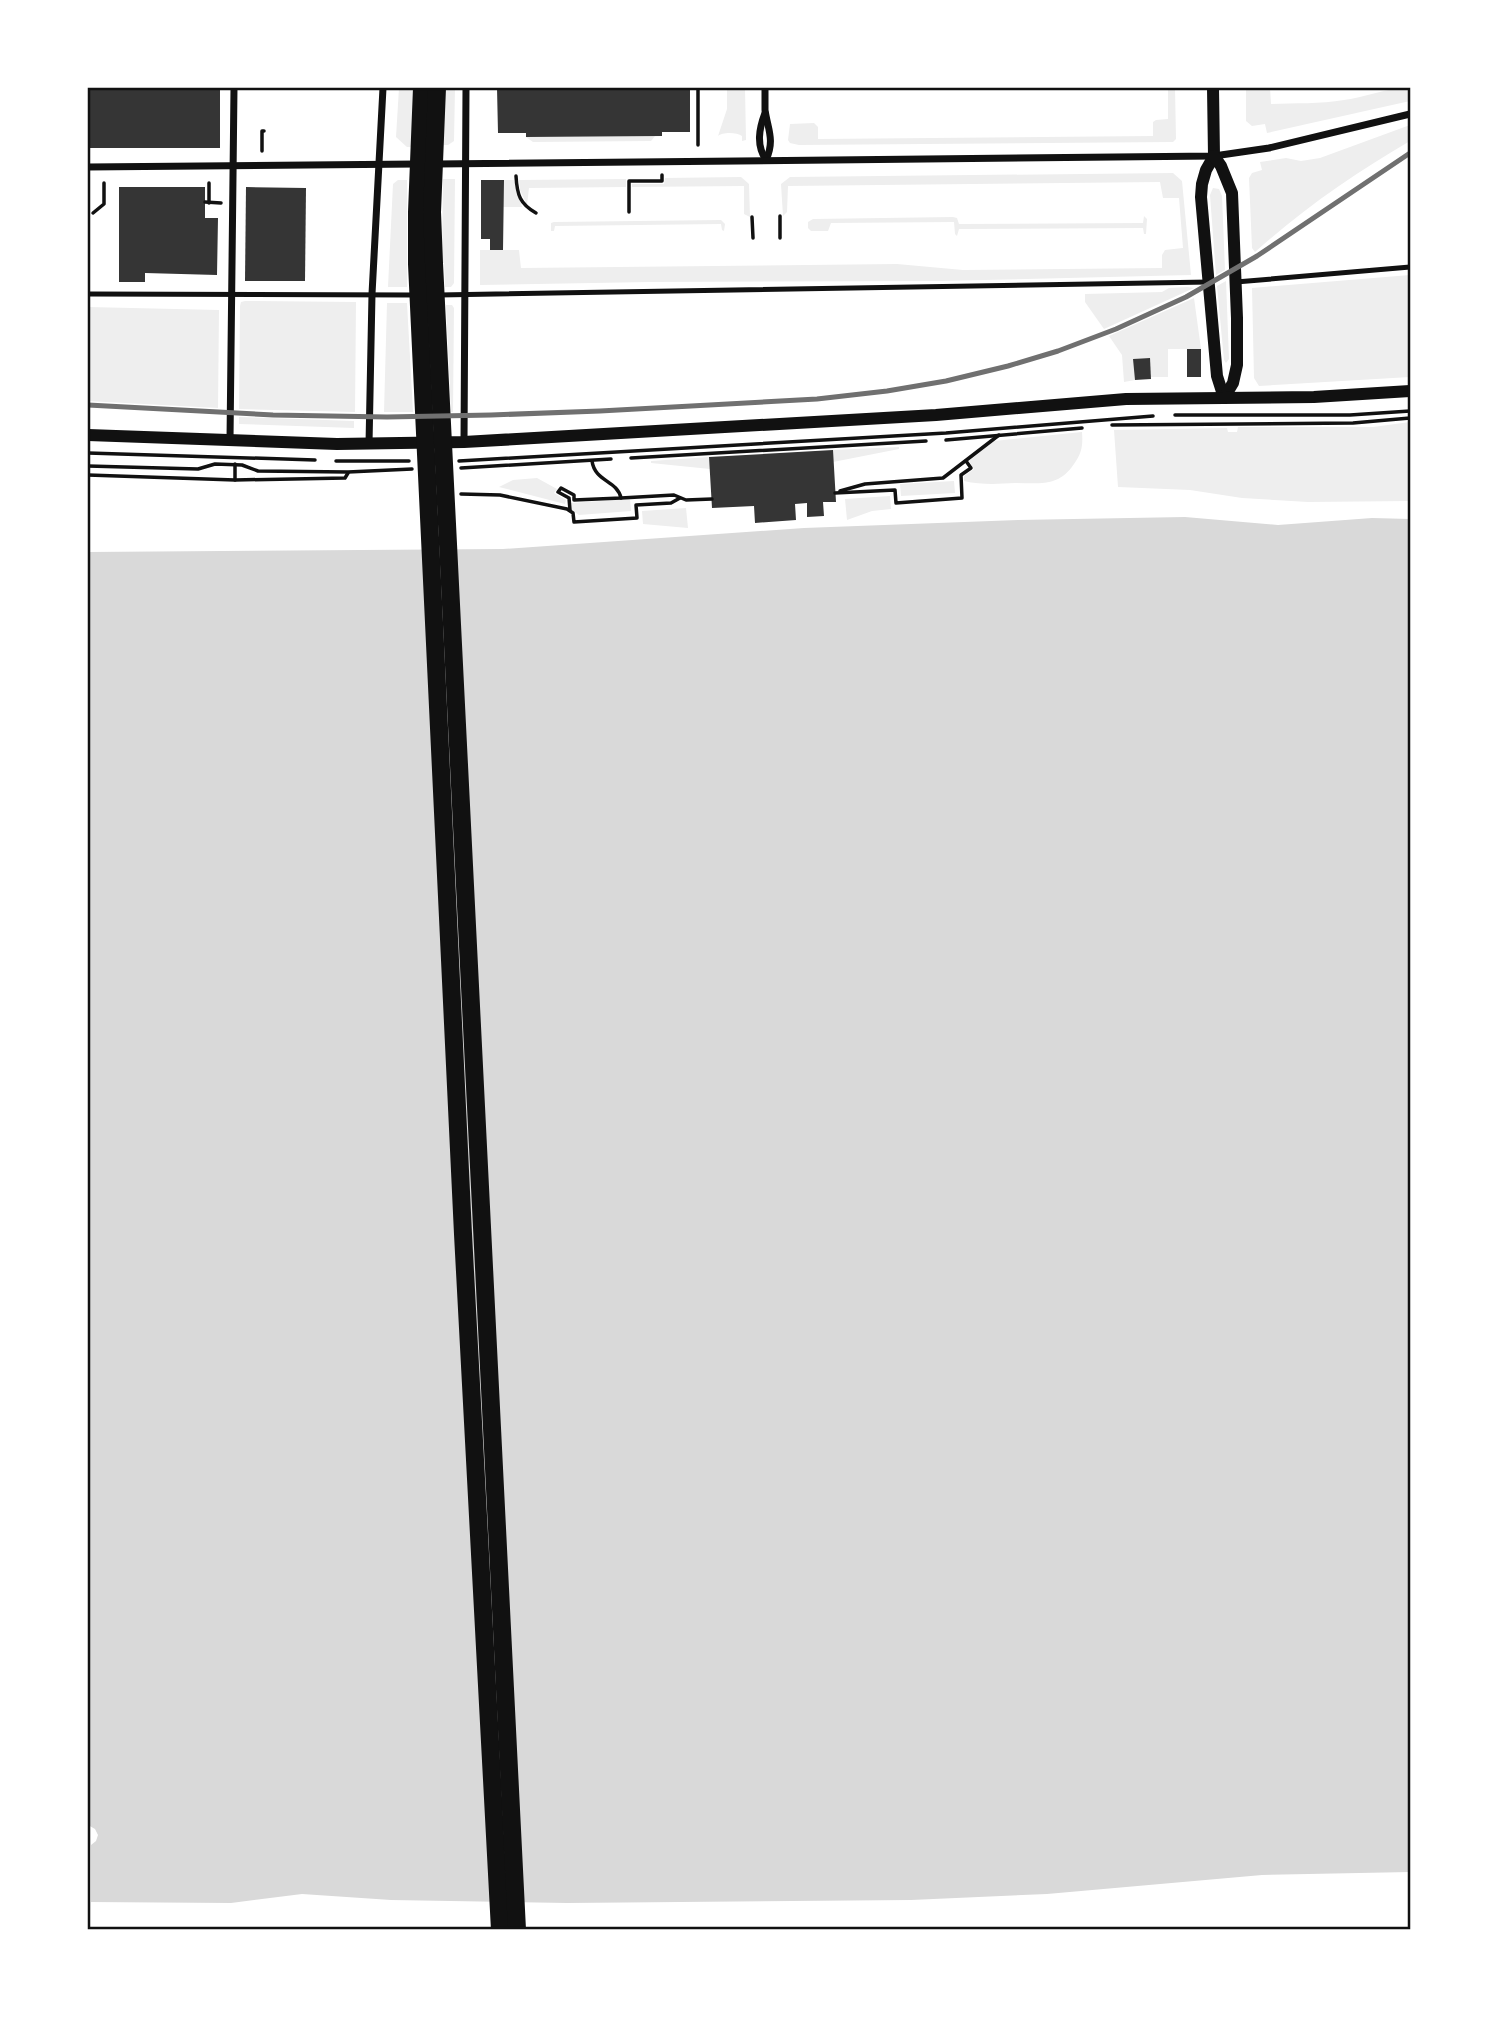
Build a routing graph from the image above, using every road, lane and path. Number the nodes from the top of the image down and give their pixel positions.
1 (234, 88) edge
2 (383, 88) edge
3 (422, 88) edge
4 (437, 88) edge
5 (466, 88) edge
6 (698, 88) edge
7 (765, 88) edge
8 (782, 88) edge
9 (794, 88) edge
10 (1213, 88) edge
11 (1410, 114) edge
12 (264, 131) dead end
13 (698, 145) dead end
14 (262, 151) dead end
15 (1214, 156) junction
16 (766, 160) junction
17 (378, 164) junction
18 (464, 164) junction
19 (233, 166) junction
20 (88, 167) edge
21 (662, 175) dead end
22 (516, 176) dead end
23 (209, 183) dead end
24 (104, 184) dead end
25 (218, 202) dead end
26 (629, 212) dead end
27 (93, 213) dead end
28 (536, 214) dead end
29 (780, 216) dead end
30 (752, 217) dead end
31 (752, 238) dead end
32 (780, 238) dead end
33 (1410, 267) edge
34 (1209, 282) junction
35 (1236, 282) junction
36 (88, 294) edge
37 (372, 294) junction
38 (232, 295) junction
39 (464, 296) junction
40 (1410, 391) edge
41 (1224, 398) junction
42 (1410, 411) edge
43 (1154, 415) dead end
44 (1164, 415) dead end
45 (1410, 418) edge
46 (1112, 425) dead end
47 (1082, 428) dead end
48 (88, 435) edge
49 (999, 435) junction
50 (230, 440) junction
51 (946, 440) dead end
52 (926, 441) dead end
53 (464, 442) junction
54 (369, 444) junction
55 (88, 453) edge
56 (631, 458) dead end
57 (611, 459) dead end
58 (323, 460) dead end
59 (335, 461) dead end
60 (415, 461) dead end
61 (453, 461) dead end
62 (592, 461) junction
63 (966, 461) junction
64 (235, 464) junction
65 (88, 466) edge
66 (454, 468) dead end
67 (416, 469) dead end
68 (348, 472) junction
69 (88, 475) edge
70 (235, 481) junction
71 (455, 494) dead end
72 (621, 498) junction
73 (680, 498) junction
74 (712, 499) dead end
75 (570, 510) junction
76 (500, 1930) edge
77 (517, 1930) edge

1 - 19 street
2 - 17 street
3 - 76 main road
4 - 77 main road
5 - 18 street
6 - 13 path
7 - 16 street
8 - 9 path
10 - 15 street
11 - 15 street
12 - 14 path
15 - 16 street
15 - 34 street
15 - 35 street
16 - 18 street
17 - 18 street
17 - 19 street
17 - 37 street
18 - 39 street
19 - 20 street
19 - 38 street
21 - 26 path
22 - 28 path
23 - 25 path
24 - 27 path
29 - 32 path
30 - 31 path
33 - 35 lane
34 - 39 lane
34 - 41 street
35 - 41 street
36 - 38 lane
37 - 38 lane
37 - 39 lane
37 - 54 street
38 - 50 street
39 - 53 street
40 - 41 street
41 - 53 street
42 - 44 path
43 - 61 path
45 - 46 path
47 - 49 path
48 - 50 street
49 - 51 path
49 - 63 path
50 - 54 street
52 - 56 path
53 - 54 street
55 - 58 path
57 - 62 path
59 - 60 path
62 - 66 path
62 - 72 path
63 - 63 path
64 - 65 path
64 - 68 path
64 - 70 path
67 - 68 path
68 - 70 path
69 - 70 path
71 - 75 path
72 - 73 path
72 - 75 path
73 - 74 path
73 - 75 path

